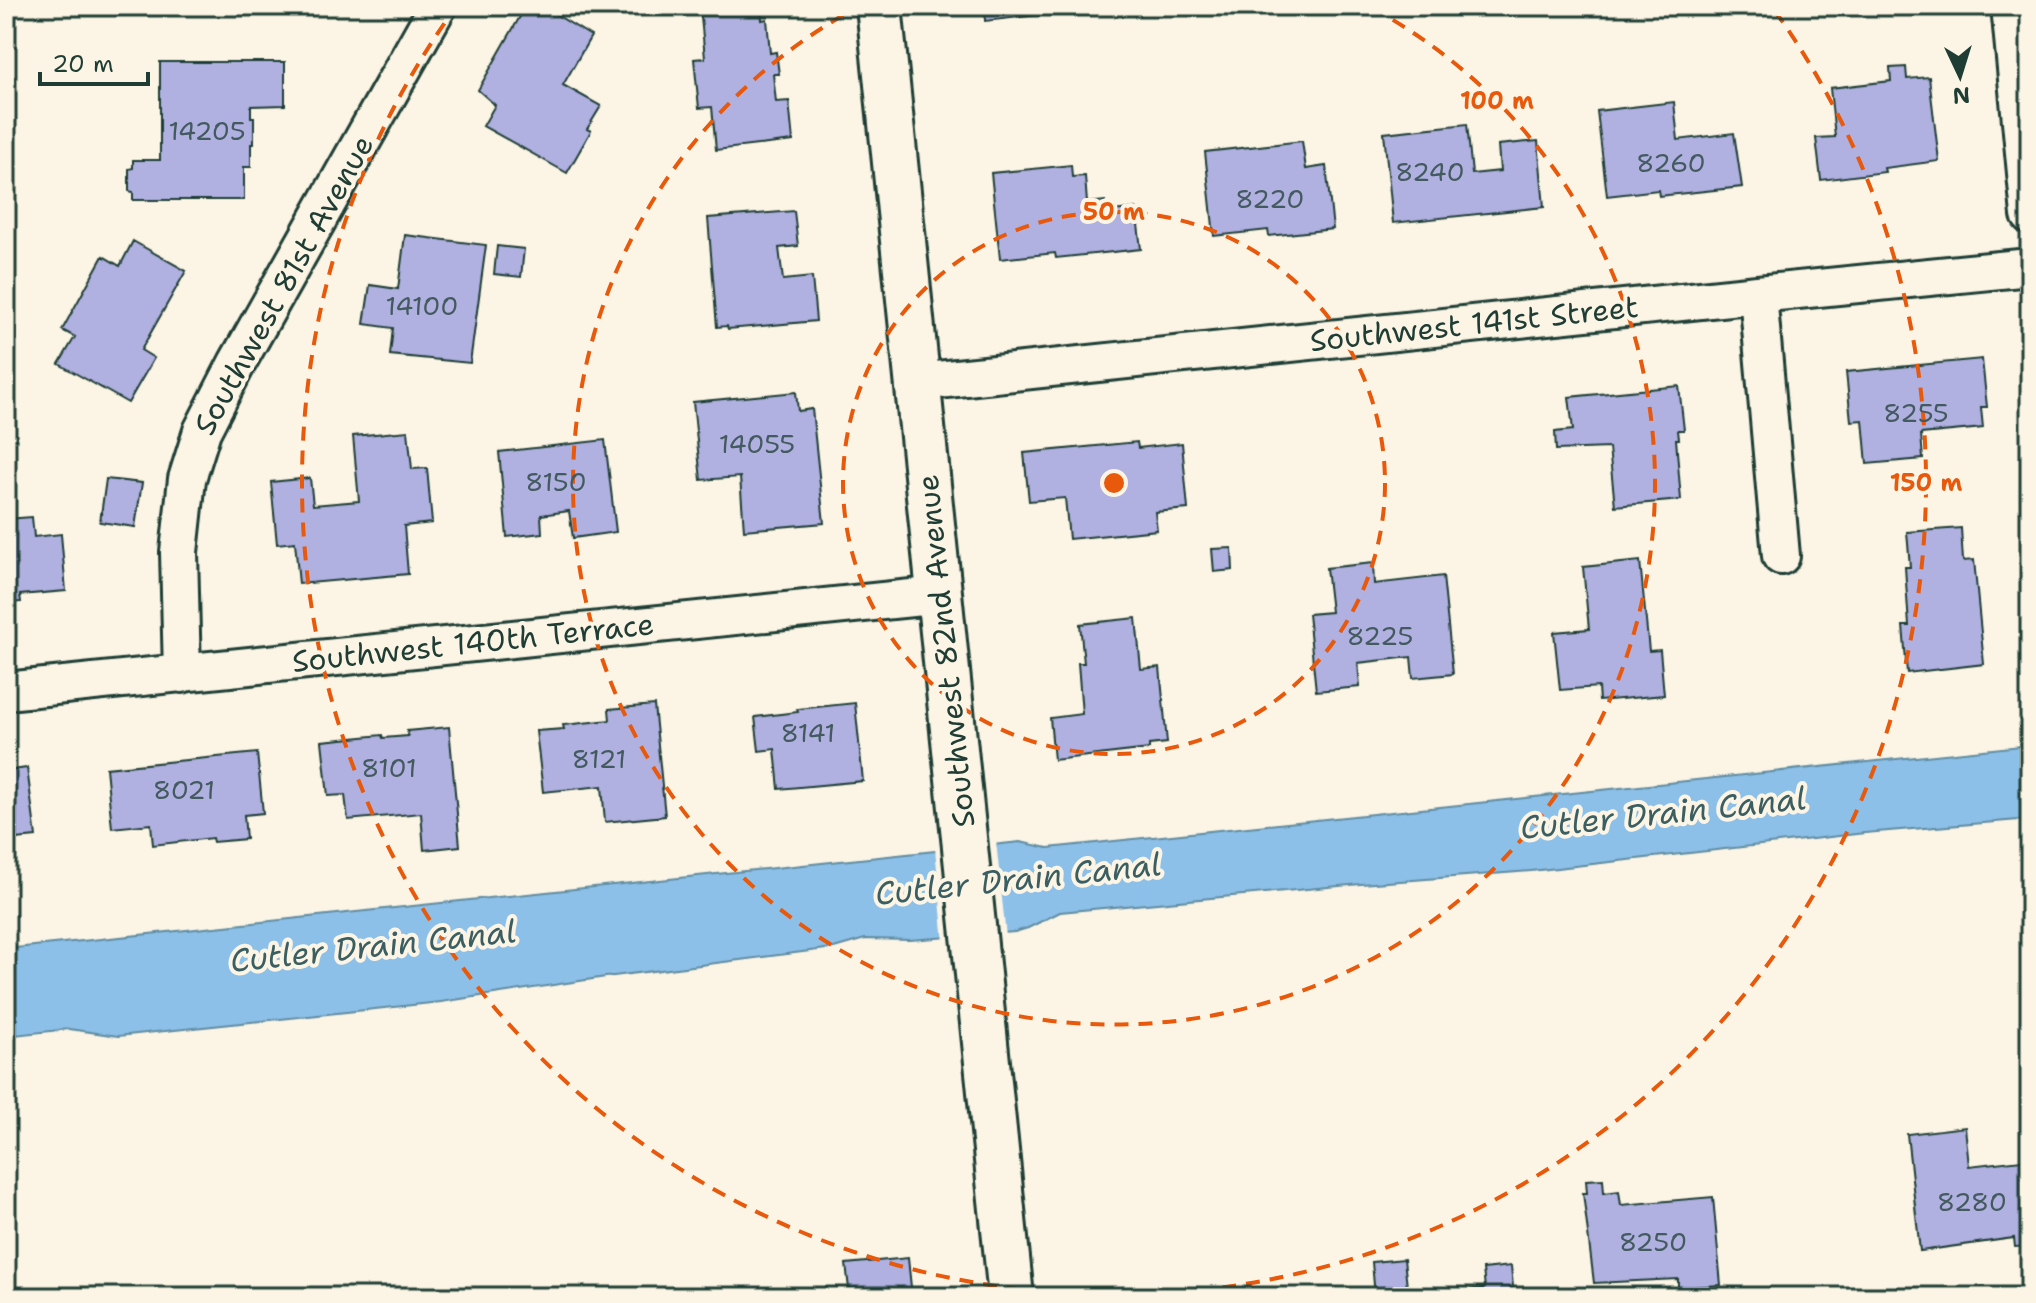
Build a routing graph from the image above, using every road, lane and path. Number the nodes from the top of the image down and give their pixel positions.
1 (438, 6) edge
2 (879, 6) edge
3 (2010, 6) edge
4 (2030, 215) edge
5 (2030, 267) edge
6 (1758, 294) junction
7 (918, 382) junction
8 (1781, 556) dead end
9 (941, 595) junction
10 (182, 674) junction
11 (6, 691) edge
12 (1011, 1297) edge

1 - 10 street, Southwest 81st Avenue
2 - 7 street, Southwest 82nd Avenue
3 - 4 street
5 - 6 street, Southwest 141st Street
6 - 7 street, Southwest 141st Street
6 - 8 street
7 - 9 street, Southwest 82nd Avenue
9 - 10 street, Southwest 140th Terrace
9 - 12 street, Southwest 82nd Avenue
10 - 11 street, Southwest 140th Terrace

